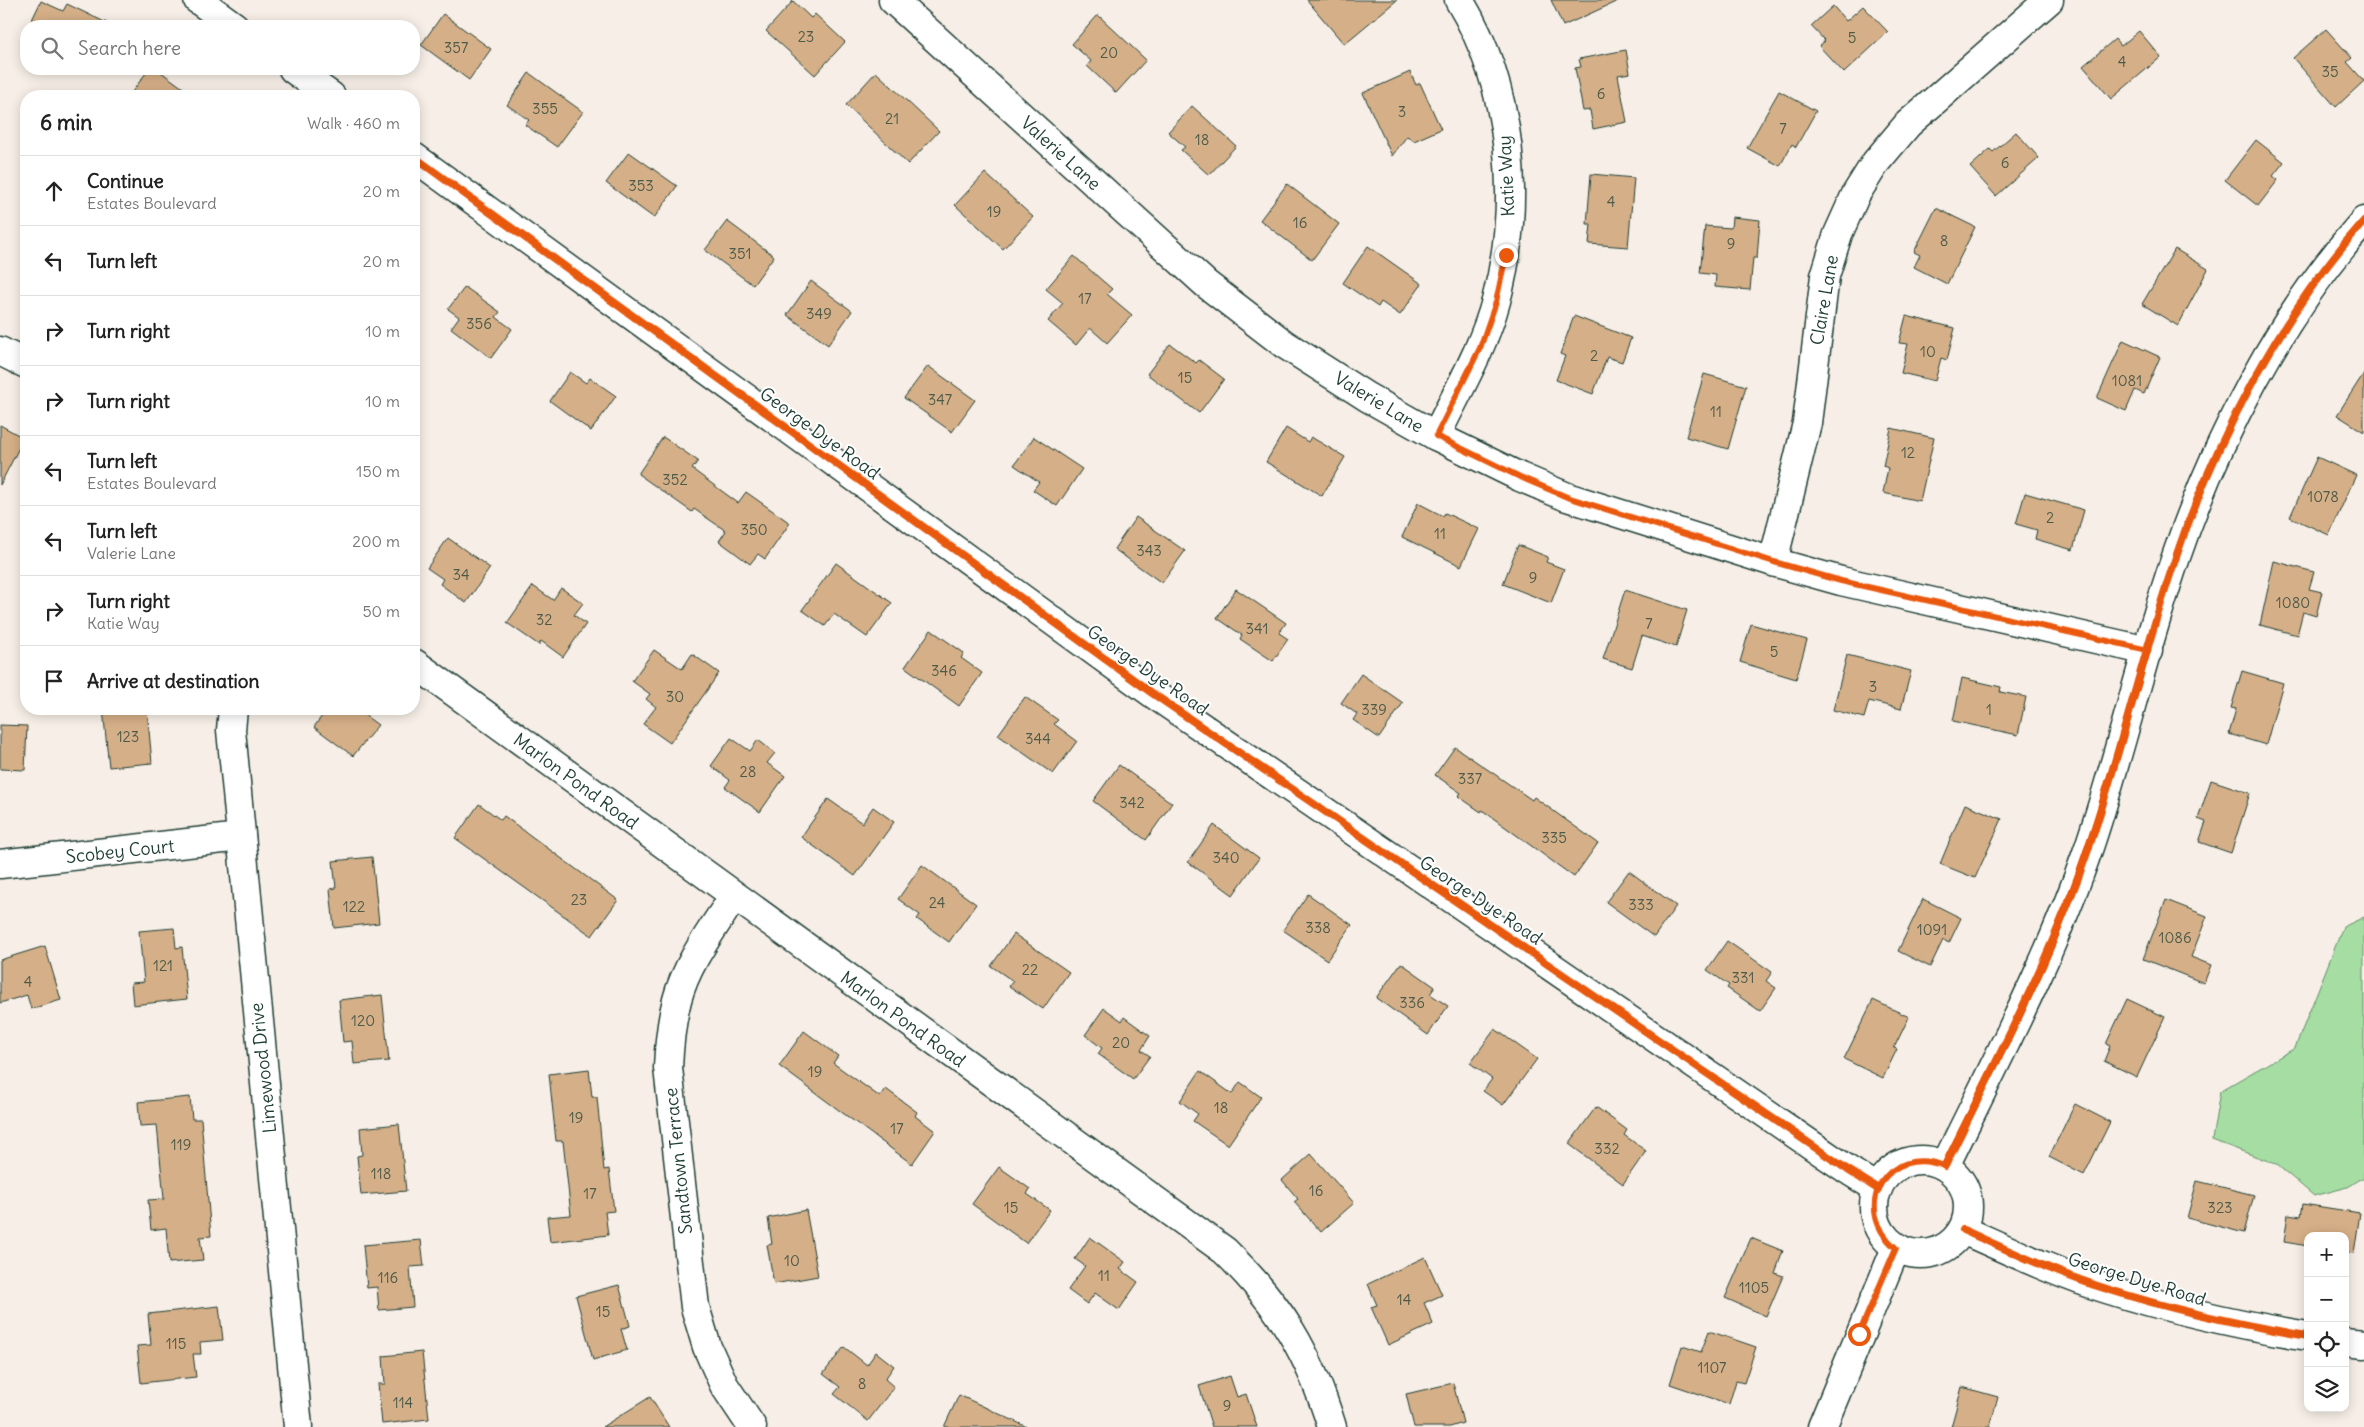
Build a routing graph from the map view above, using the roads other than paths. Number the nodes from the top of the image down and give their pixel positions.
1 (198, 0) edge
2 (894, 0) edge
3 (1459, 0) edge
4 (2049, 0) edge
5 (226, 20) edge
6 (301, 75) edge
7 (323, 90) edge
8 (420, 161) edge
9 (2364, 221) edge
10 (0, 351) edge
11 (20, 361) edge
12 (1436, 436) junction
13 (1774, 562) junction
14 (2148, 650) junction
15 (420, 667) edge
16 (232, 715) edge
17 (241, 837) junction
18 (0, 864) edge
19 (734, 896) junction
20 (1944, 1166) junction
21 (1878, 1189) junction
22 (1963, 1230) junction
23 (1896, 1248) junction
24 (2304, 1335) edge
25 (2349, 1342) edge
26 (2364, 1344) edge
27 (298, 1427) edge
28 (752, 1427) edge
29 (1332, 1427) edge
30 (1822, 1427) edge

1 - 5 street
2 - 12 street, Valerie Lane
3 - 12 street, Katie Way
4 - 13 street, Claire Lane
6 - 7 street
8 - 21 street, George Dye Road
9 - 14 street
10 - 11 street
12 - 13 street, Valerie Lane
13 - 14 street, Valerie Lane
14 - 20 street
15 - 19 street, Marlon Pond Road
16 - 17 street, Limewood Drive
17 - 18 street, Scobey Court
17 - 27 street, Limewood Drive
19 - 28 street, Sandtown Terrace
19 - 29 street, Marlon Pond Road
20 - 21 street
20 - 22 street
21 - 23 street
22 - 23 street
22 - 24 street, George Dye Road
23 - 30 street
25 - 26 street

